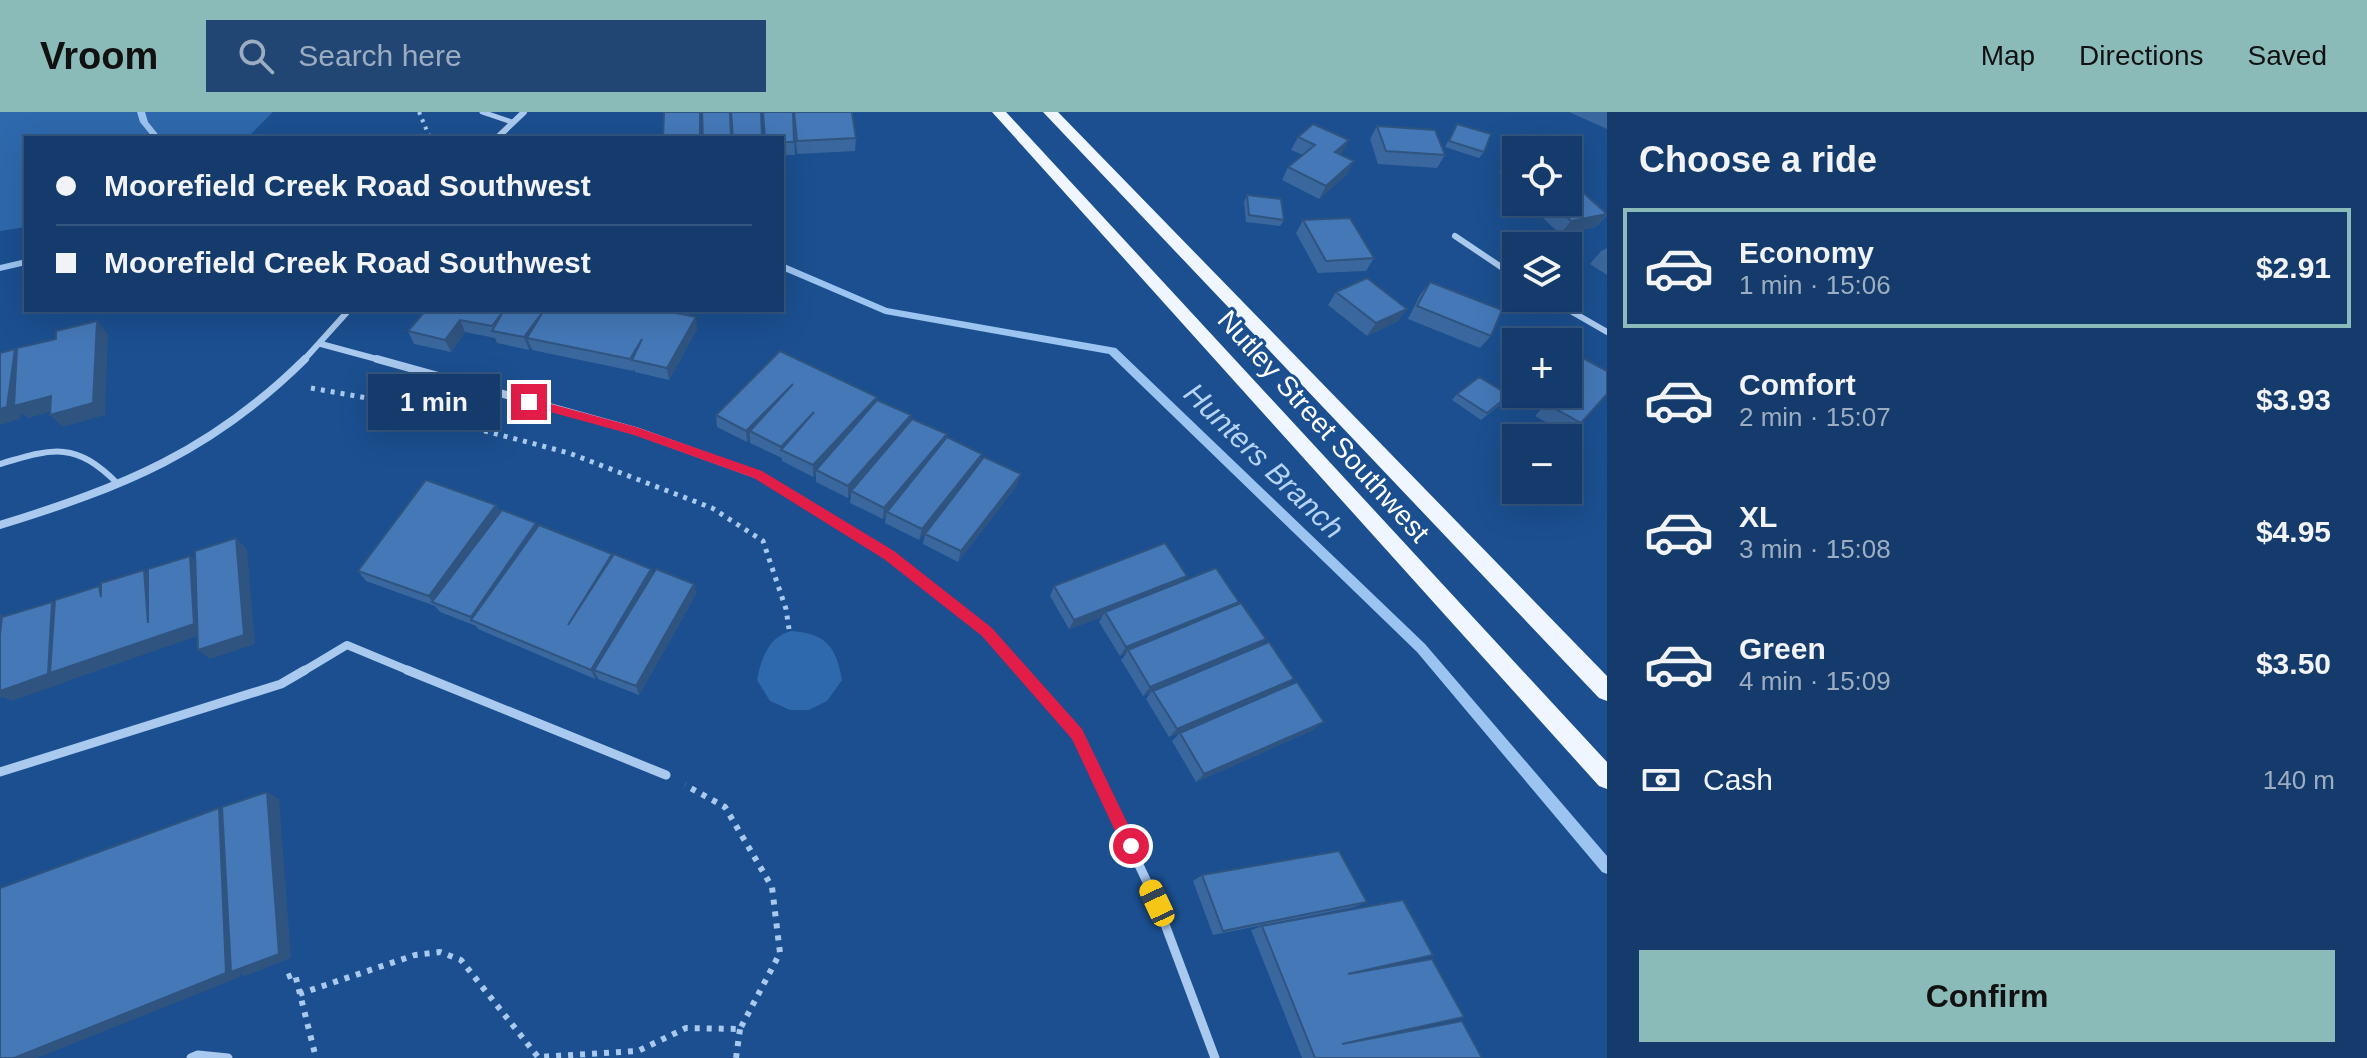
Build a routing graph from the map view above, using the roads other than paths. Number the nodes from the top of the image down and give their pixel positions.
1 (482, 112) edge
2 (524, 112) edge
3 (999, 112) edge
4 (1050, 112) edge
5 (512, 122) junction
6 (499, 136) edge
7 (1455, 236) dead end
8 (1502, 268) edge
9 (347, 312) edge
10 (1572, 312) edge
11 (1607, 332) edge
12 (321, 344) junction
13 (0, 464) edge
14 (118, 485) junction
15 (0, 525) edge
16 (1607, 691) edge
17 (0, 772) edge
18 (666, 775) road end
19 (1607, 778) edge
20 (195, 1056) edge
21 (228, 1058) edge
22 (1215, 1058) edge

1 - 5 lane
2 - 5 street
3 - 19 main road, Nutley Street Southwest
4 - 16 main road, Nutley Street Southwest
5 - 6 street
7 - 8 street
9 - 12 street
10 - 11 street
12 - 14 street
12 - 22 street
13 - 14 lane
14 - 15 street
17 - 18 street
20 - 21 street

